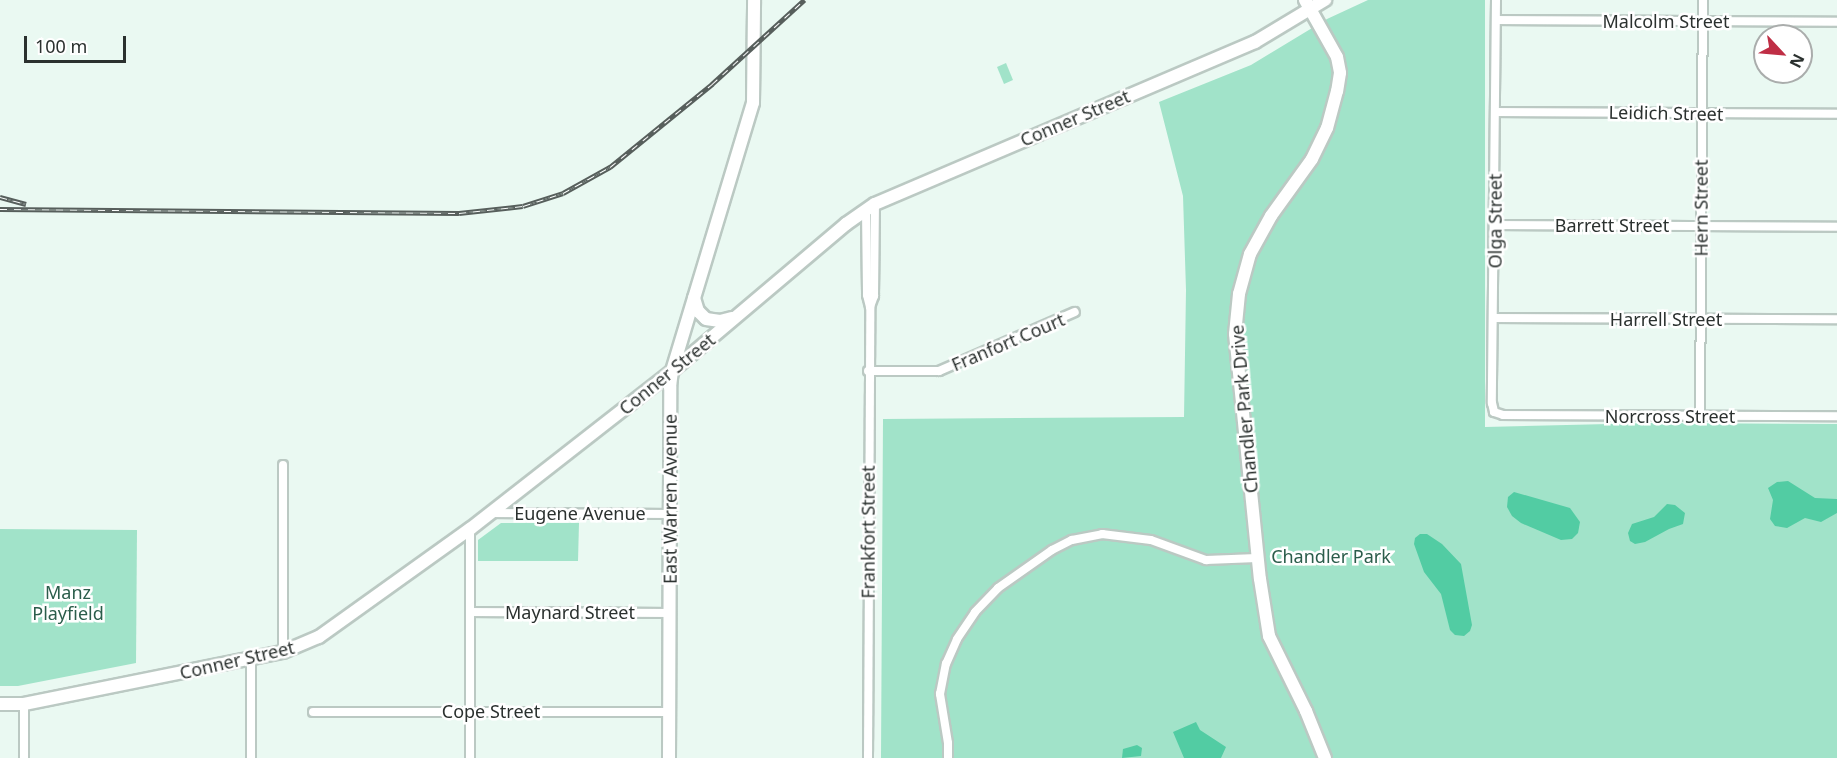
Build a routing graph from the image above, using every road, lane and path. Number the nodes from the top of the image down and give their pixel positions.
1 (754, 0) edge
2 (1325, 0) edge
3 (1496, 0) edge
4 (1703, 0) edge
5 (1307, 4) edge
6 (1496, 20) junction
7 (1703, 21) junction
8 (1837, 22) edge
9 (1496, 112) junction
10 (1702, 113) junction
11 (1837, 114) edge
12 (870, 207) junction
13 (1495, 225) junction
14 (1701, 226) junction
15 (1837, 226) edge
16 (694, 298) junction
17 (1075, 312) dead end
18 (736, 317) junction
19 (1494, 318) junction
20 (1701, 319) junction
21 (1837, 319) edge
22 (672, 371) junction
23 (868, 371) junction
24 (1503, 415) joint
25 (1700, 416) junction
26 (1837, 416) edge
27 (283, 465) dead end
28 (490, 513) junction
29 (669, 514) junction
30 (470, 529) junction
31 (1257, 558) junction
32 (470, 612) junction
33 (669, 613) junction
34 (283, 652) junction
35 (251, 659) junction
36 (0, 704) edge
37 (24, 704) junction
38 (313, 711) dead end
39 (470, 711) junction
40 (669, 712) junction
41 (24, 758) edge
42 (251, 758) edge
43 (470, 758) edge
44 (669, 758) edge
45 (868, 758) edge
46 (948, 758) edge
47 (1324, 758) edge

1 - 16 main road, East Warren Avenue
2 - 5 main road, Conner Street
3 - 6 street, Olga Street
4 - 7 street, Hern Street
5 - 12 main road, Conner Street
5 - 31 main road, Chandler Park Drive
6 - 7 street, Malcolm Street
6 - 9 street, Olga Street
7 - 8 street, Malcolm Street
7 - 10 street, Hern Street
9 - 10 street, Leidich Street
9 - 13 street, Olga Street
10 - 11 street, Leidich Street
10 - 14 street, Hern Street
12 - 18 main road, Conner Street
12 - 23 street, Frankfort Street
13 - 14 street, Barrett Street
13 - 19 street, Olga Street
14 - 15 street, Barrett Street
14 - 20 street, Hern Street
16 - 18 main road
16 - 22 main road, East Warren Avenue
17 - 23 street, Franfort Court
18 - 22 main road, Conner Street
19 - 20 street, Harrell Street
19 - 24 street, Olga Street
20 - 21 street, Harrell Street
20 - 25 street, Hern Street
22 - 28 main road, Conner Street
22 - 29 main road, East Warren Avenue
23 - 45 street, Frankfort Street
24 - 25 street, Norcross Street
25 - 26 street, Norcross Street
27 - 34 street
28 - 29 street, Eugene Avenue
28 - 30 main road, Conner Street
29 - 33 main road, East Warren Avenue
30 - 32 street
30 - 34 main road, Conner Street
31 - 46 street
31 - 47 main road, Chandler Park Drive
32 - 33 street, Maynard Street
32 - 39 street
33 - 40 main road, East Warren Avenue
34 - 35 main road, Conner Street
35 - 37 main road, Conner Street
35 - 42 street
36 - 37 main road, Conner Street
37 - 41 street
38 - 39 street, Cope Street
39 - 40 street, Cope Street
39 - 43 street
40 - 44 main road, East Warren Avenue

